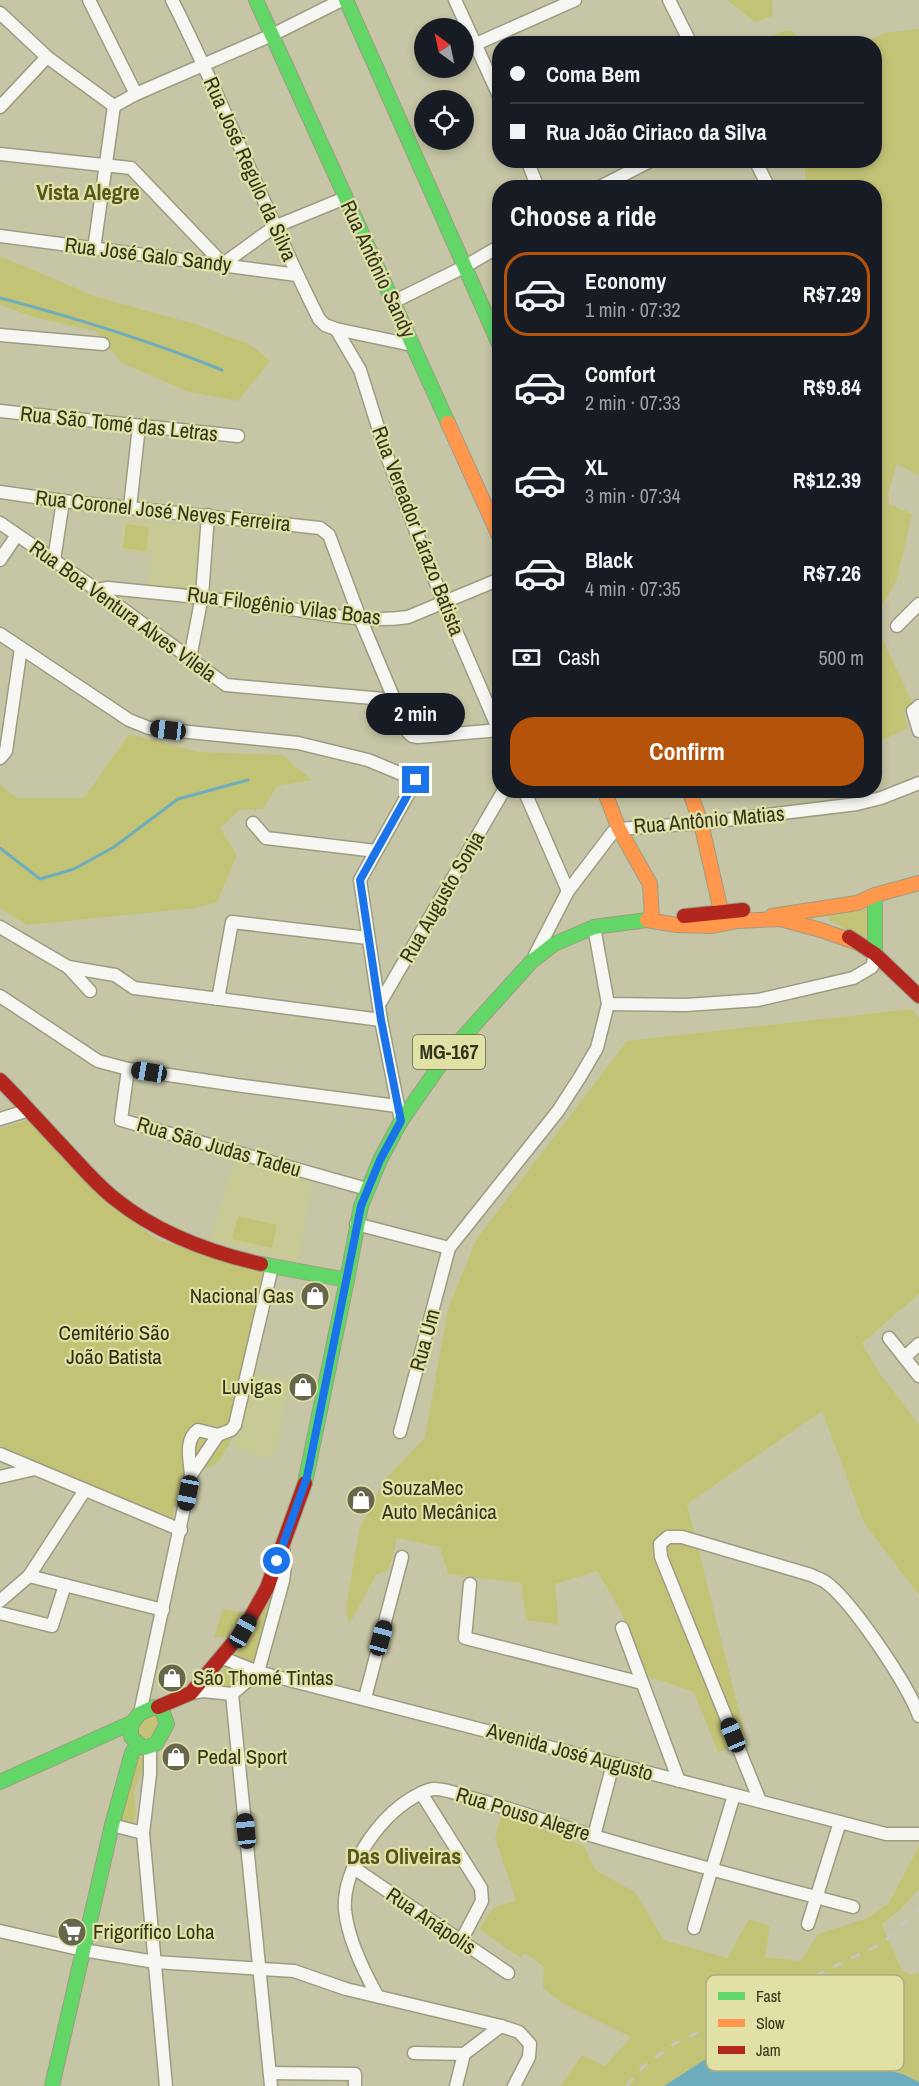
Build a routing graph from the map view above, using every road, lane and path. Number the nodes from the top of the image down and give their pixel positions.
1 (89, 0) edge
2 (172, 0) edge
3 (256, 0) edge
4 (342, 0) edge
5 (346, 0) edge
6 (455, 0) edge
7 (575, 0) edge
8 (669, 0) edge
9 (0, 13) edge
10 (272, 34) junction
11 (494, 36) edge
12 (687, 36) edge
13 (492, 37) edge
14 (476, 44) junction
15 (47, 57) junction
16 (205, 64) junction
17 (492, 80) edge
18 (136, 94) junction
19 (114, 106) junction
20 (0, 107) edge
21 (0, 153) edge
22 (107, 165) junction
23 (637, 168) edge
24 (613, 180) edge
25 (345, 198) junction
26 (274, 227) junction
27 (0, 236) edge
28 (94, 249) junction
29 (492, 251) edge
30 (223, 264) junction
31 (464, 267) junction
32 (297, 275) junction
33 (393, 302) junction
34 (492, 328) edge
35 (336, 329) junction
36 (0, 335) edge
37 (103, 344) dead end
38 (412, 345) junction
39 (0, 411) edge
40 (139, 426) junction
41 (238, 436) dead end
42 (0, 492) edge
43 (63, 501) junction
44 (130, 507) junction
45 (208, 515) junction
46 (492, 520) edge
47 (0, 523) edge
48 (17, 535) junction
49 (0, 560) edge
50 (54, 560) junction
51 (492, 582) edge
52 (97, 590) junction
53 (202, 597) junction
54 (443, 601) junction
55 (919, 604) edge
56 (360, 618) junction
57 (897, 626) dead end
58 (0, 634) edge
59 (21, 648) junction
60 (190, 658) junction
61 (395, 700) junction
62 (919, 705) edge
63 (492, 715) edge
64 (492, 731) edge
65 (919, 731) edge
66 (1, 758) edge
67 (919, 783) edge
68 (499, 798) edge
69 (527, 798) edge
70 (607, 798) edge
71 (691, 798) edge
72 (881, 798) edge
73 (882, 798) edge
74 (253, 823) dead end
75 (701, 823) junction
76 (620, 828) junction
77 (376, 851) junction
78 (919, 883) edge
79 (568, 891) junction
80 (875, 895) junction
81 (773, 908) junction
82 (722, 911) junction
83 (795, 913) junction
84 (659, 921) junction
85 (738, 921) junction
86 (712, 926) junction
87 (0, 927) edge
88 (594, 927) junction
89 (368, 938) junction
90 (858, 943) junction
91 (875, 954) junction
92 (531, 962) junction
93 (69, 967) junction
94 (90, 991) dead end
95 (0, 996) edge
96 (919, 996) edge
97 (218, 999) junction
98 (380, 1003) junction
99 (608, 1004) junction
100 (381, 1020) junction
101 (128, 1069) junction
102 (0, 1080) edge
103 (397, 1106) junction
104 (29, 1110) junction
105 (0, 1119) edge
106 (401, 1121) junction
107 (367, 1189) junction
108 (356, 1224) junction
109 (449, 1248) junction
110 (272, 1268) junction
111 (347, 1280) junction
112 (889, 1338) dead end
113 (919, 1344) edge
114 (905, 1358) junction
115 (919, 1376) edge
116 (400, 1432) dead end
117 (218, 1436) junction
118 (0, 1454) edge
119 (35, 1469) junction
120 (191, 1475) junction
121 (0, 1477) edge
122 (85, 1490) junction
123 (181, 1530) junction
124 (402, 1557) dead end
125 (29, 1576) junction
126 (278, 1577) junction
127 (470, 1584) dead end
128 (65, 1585) junction
129 (0, 1601) edge
130 (163, 1610) junction
131 (0, 1614) edge
132 (622, 1628) dead end
133 (223, 1658) junction
134 (258, 1672) junction
135 (642, 1683) junction
136 (190, 1693) junction
137 (232, 1694) junction
138 (364, 1698) junction
139 (158, 1707) junction
140 (919, 1716) edge
141 (135, 1718) junction
142 (167, 1724) junction
143 (106, 1733) junction
144 (140, 1744) junction
145 (613, 1764) junction
146 (679, 1780) junction
147 (0, 1782) edge
148 (421, 1793) junction
149 (734, 1795) junction
150 (760, 1801) junction
151 (840, 1822) junction
152 (112, 1825) junction
153 (142, 1833) junction
154 (919, 1834) edge
155 (594, 1836) junction
156 (354, 1868) junction
157 (710, 1869) junction
158 (817, 1898) junction
159 (853, 1907) dead end
160 (808, 1924) dead end
161 (694, 1928) dead end
162 (0, 1931) edge
163 (461, 1941) junction
164 (83, 1950) junction
165 (155, 1962) junction
166 (259, 1968) junction
167 (508, 1973) dead end
168 (377, 1995) junction
169 (501, 2026) junction
170 (414, 2052) dead end
171 (464, 2054) junction
172 (270, 2080) edge
173 (355, 2080) edge
174 (52, 2086) edge
175 (166, 2086) edge
176 (456, 2086) edge
177 (514, 2086) edge

1 - 18 street
2 - 16 street, Rua José Regulo da Silva
3 - 10 street, Rua Antônio Sandy
4 - 10 street
5 - 31 street
6 - 14 street
7 - 11 street
8 - 12 street
9 - 15 street
10 - 16 street
10 - 25 street, Rua Antônio Sandy
13 - 14 street
14 - 17 street
15 - 19 street
15 - 20 street
16 - 18 street
16 - 26 street, Rua José Regulo da Silva
18 - 19 street
19 - 22 street
21 - 22 street
22 - 28 street
22 - 30 street
23 - 24 street
25 - 26 street
25 - 33 street, Rua Antônio Sandy
26 - 30 street
26 - 32 street, Rua José Regulo da Silva
27 - 28 street, Rua José Galo Sandy
28 - 30 street, Rua José Galo Sandy
29 - 31 street
30 - 32 street, Rua José Galo Sandy
31 - 33 street
31 - 34 street
32 - 35 street, Rua José Regulo da Silva
33 - 38 street, Rua Antônio Sandy
35 - 38 street
35 - 54 street, Rua Vereador Lárazo Batista
36 - 37 street
38 - 46 street, Rua Antônio Sandy
39 - 40 street, Rua São Tomé das Letras
40 - 41 street, Rua São Tomé das Letras
40 - 44 street
42 - 43 street, Rua Coronel José Neves Ferreira
43 - 44 street, Rua Coronel José Neves Ferreira
43 - 50 street
44 - 45 street, Rua Coronel José Neves Ferreira
45 - 53 street
45 - 56 street, Rua Coronel José Neves Ferreira
47 - 48 street, Rua Boa Ventura Alves Vilela
48 - 49 street
48 - 50 street, Rua Boa Ventura Alves Vilela
50 - 52 street, Rua Boa Ventura Alves Vilela
51 - 54 street, Rua Filogênio Vilas Boas
52 - 53 street, Rua Filogênio Vilas Boas
52 - 60 street, Rua Boa Ventura Alves Vilela
53 - 56 street, Rua Filogênio Vilas Boas
53 - 60 street
54 - 56 street, Rua Filogênio Vilas Boas
54 - 63 street, Rua Vereador Lárazo Batista
55 - 57 street
56 - 61 street
58 - 59 street
59 - 66 street
59 - 77 street
60 - 61 street, Rua Boa Ventura Alves Vilela
61 - 64 street
62 - 65 street
67 - 73 street, Rua Antônio Matias
68 - 98 street, Rua Augusto Sonja
69 - 79 street
70 - 76 street
71 - 75 street
72 - 75 street, Rua Antônio Matias
74 - 77 street
75 - 76 street, Rua Antônio Matias
75 - 82 street
76 - 79 street, Rua Antônio Matias
76 - 84 street
77 - 89 street
78 - 80 street
79 - 92 street, Rua Antônio Matias
80 - 81 street, MG-167
80 - 83 street
80 - 91 street
81 - 82 street, MG-167
81 - 83 street, MG-167
82 - 84 street, MG-167
82 - 86 street
83 - 85 street
83 - 90 street, MG-167
84 - 86 street, MG-167
84 - 88 street, MG-167
85 - 86 street, MG-167
85 - 90 street, MG-167
87 - 93 street
88 - 92 street, MG-167
88 - 99 street
89 - 97 street
89 - 98 street
90 - 91 street, MG-167
91 - 96 street, MG-167
91 - 99 street
92 - 106 street, MG-167
93 - 94 street
93 - 97 street
95 - 101 street
97 - 100 street
98 - 100 street
99 - 109 street
100 - 103 street
101 - 103 street
101 - 107 street, Rua São Judas Tadeu
102 - 104 street
103 - 106 street
104 - 105 street
104 - 110 street
106 - 107 street, MG-167
107 - 108 street, MG-167
108 - 109 street
108 - 111 street, MG-167
109 - 116 street, Rua Um
110 - 111 street
110 - 117 street
111 - 126 street
112 - 114 street
113 - 114 street
114 - 115 street
117 - 120 street
117 - 120 street
118 - 119 street
119 - 121 street
119 - 122 street
120 - 123 street
122 - 123 street
122 - 125 street
123 - 130 street
124 - 138 street
125 - 128 street
125 - 129 street
126 - 133 street
126 - 134 street
127 - 135 street
128 - 130 street
128 - 131 street
130 - 141 street
132 - 135 street
133 - 134 street, Avenida José Augusto
133 - 136 street
134 - 137 street
134 - 138 street, Avenida José Augusto
135 - 146 street
136 - 137 street
136 - 139 street
136 - 142 street
137 - 166 street
138 - 145 street, Avenida José Augusto
139 - 141 street
139 - 142 street
140 - 150 street
141 - 143 street
141 - 144 street
142 - 144 street
143 - 144 street
143 - 147 street
144 - 152 street
144 - 153 street
145 - 146 street, Avenida José Augusto
145 - 155 street
146 - 149 street, Avenida José Augusto
148 - 155 street, Rua Pouso Alegre
148 - 156 street
148 - 163 street
149 - 150 street, Avenida José Augusto
149 - 157 street
150 - 151 street, Avenida José Augusto
151 - 154 street, Avenida José Augusto
151 - 158 street
152 - 153 street
152 - 164 street
153 - 165 street
155 - 157 street, Rua Pouso Alegre
156 - 163 street, Rua Anápolis
156 - 168 street
157 - 158 street, Rua Pouso Alegre
157 - 161 street
158 - 159 street, Rua Pouso Alegre
158 - 160 street
162 - 164 street
163 - 167 street, Rua Anápolis
164 - 165 street
164 - 174 street
165 - 166 street
165 - 175 street
166 - 168 street
166 - 172 street
168 - 169 street
169 - 171 street
169 - 177 street
170 - 171 street
171 - 176 street
172 - 173 street

